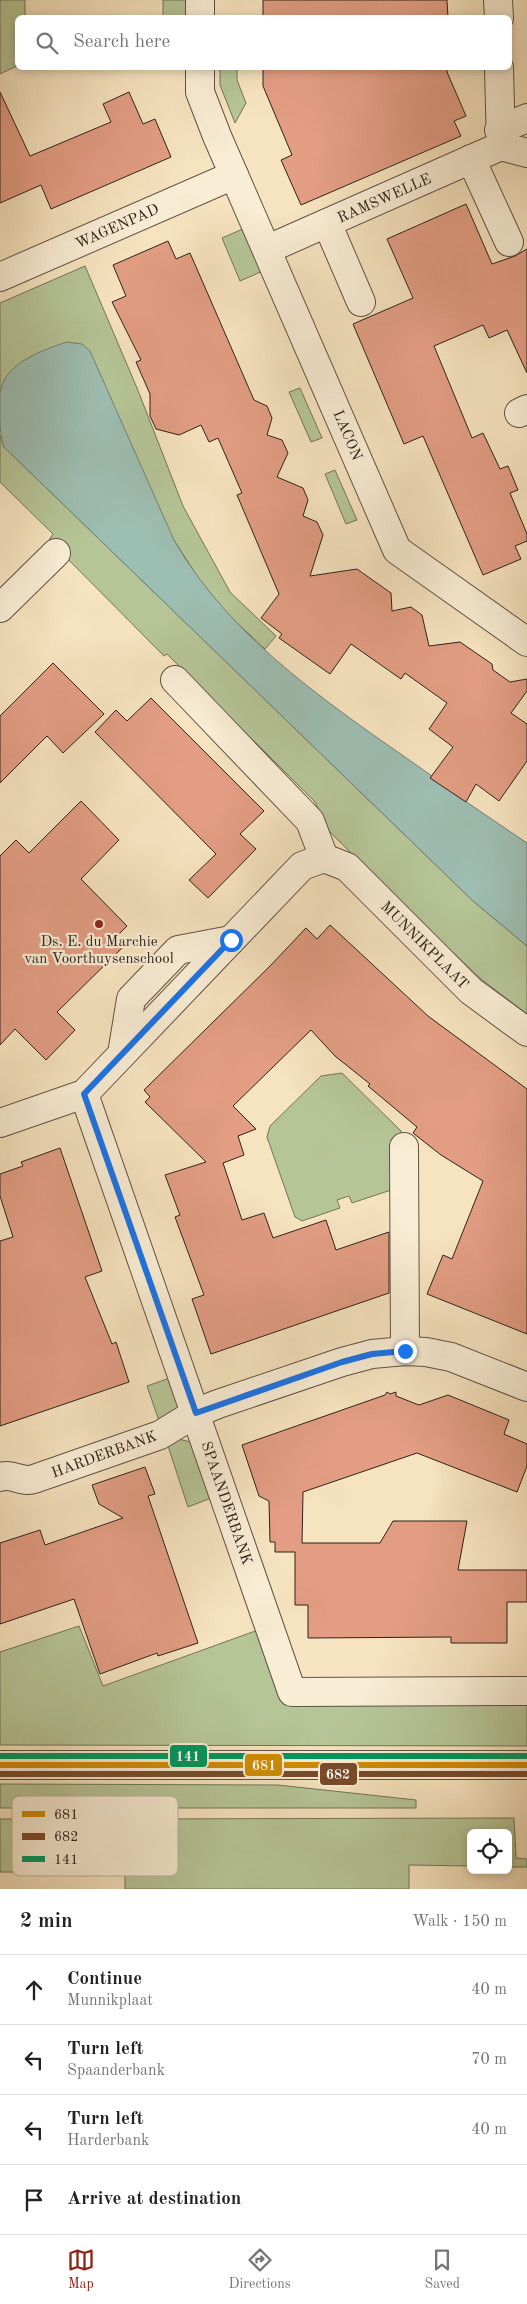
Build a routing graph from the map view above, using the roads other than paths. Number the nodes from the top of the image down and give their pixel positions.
1 (200, 0) edge
2 (498, 0) edge
3 (200, 15) edge
4 (498, 15) edge
5 (200, 70) edge
6 (499, 70) edge
7 (527, 118) edge
8 (500, 138) junction
9 (527, 153) edge
10 (471, 159) junction
11 (234, 174) junction
12 (328, 223) junction
13 (509, 242) dead end
14 (268, 249) junction
15 (0, 277) edge
16 (361, 302) dead end
17 (56, 553) dead end
18 (0, 608) edge
19 (527, 642) edge
20 (175, 680) dead end
21 (324, 858) junction
22 (527, 1032) edge
23 (84, 1094) junction
24 (0, 1123) edge
25 (404, 1147) dead end
26 (405, 1351) junction
27 (527, 1387) edge
28 (196, 1413) junction
29 (0, 1477) edge
30 (527, 1691) edge
31 (0, 1765) edge
32 (527, 1765) edge

1 - 3 street
2 - 4 street
5 - 11 street, LACON
6 - 8 street
7 - 8 street, RAMSWELLE
8 - 9 street
8 - 10 street, RAMSWELLE
10 - 12 street, RAMSWELLE
10 - 13 street
11 - 14 street, LACON
11 - 15 street, WAGENPAD
12 - 14 street, RAMSWELLE
12 - 16 street
14 - 19 street, LACON
17 - 18 street
20 - 21 street
21 - 22 street, MUNNIKPLAAT
21 - 23 street
23 - 24 street
23 - 28 street, SPAANDERBANK
25 - 26 street
26 - 27 street, HARDERBANK
26 - 28 street, HARDERBANK
28 - 29 street, HARDERBANK
28 - 30 street, SPAANDERBANK
31 - 32 street

